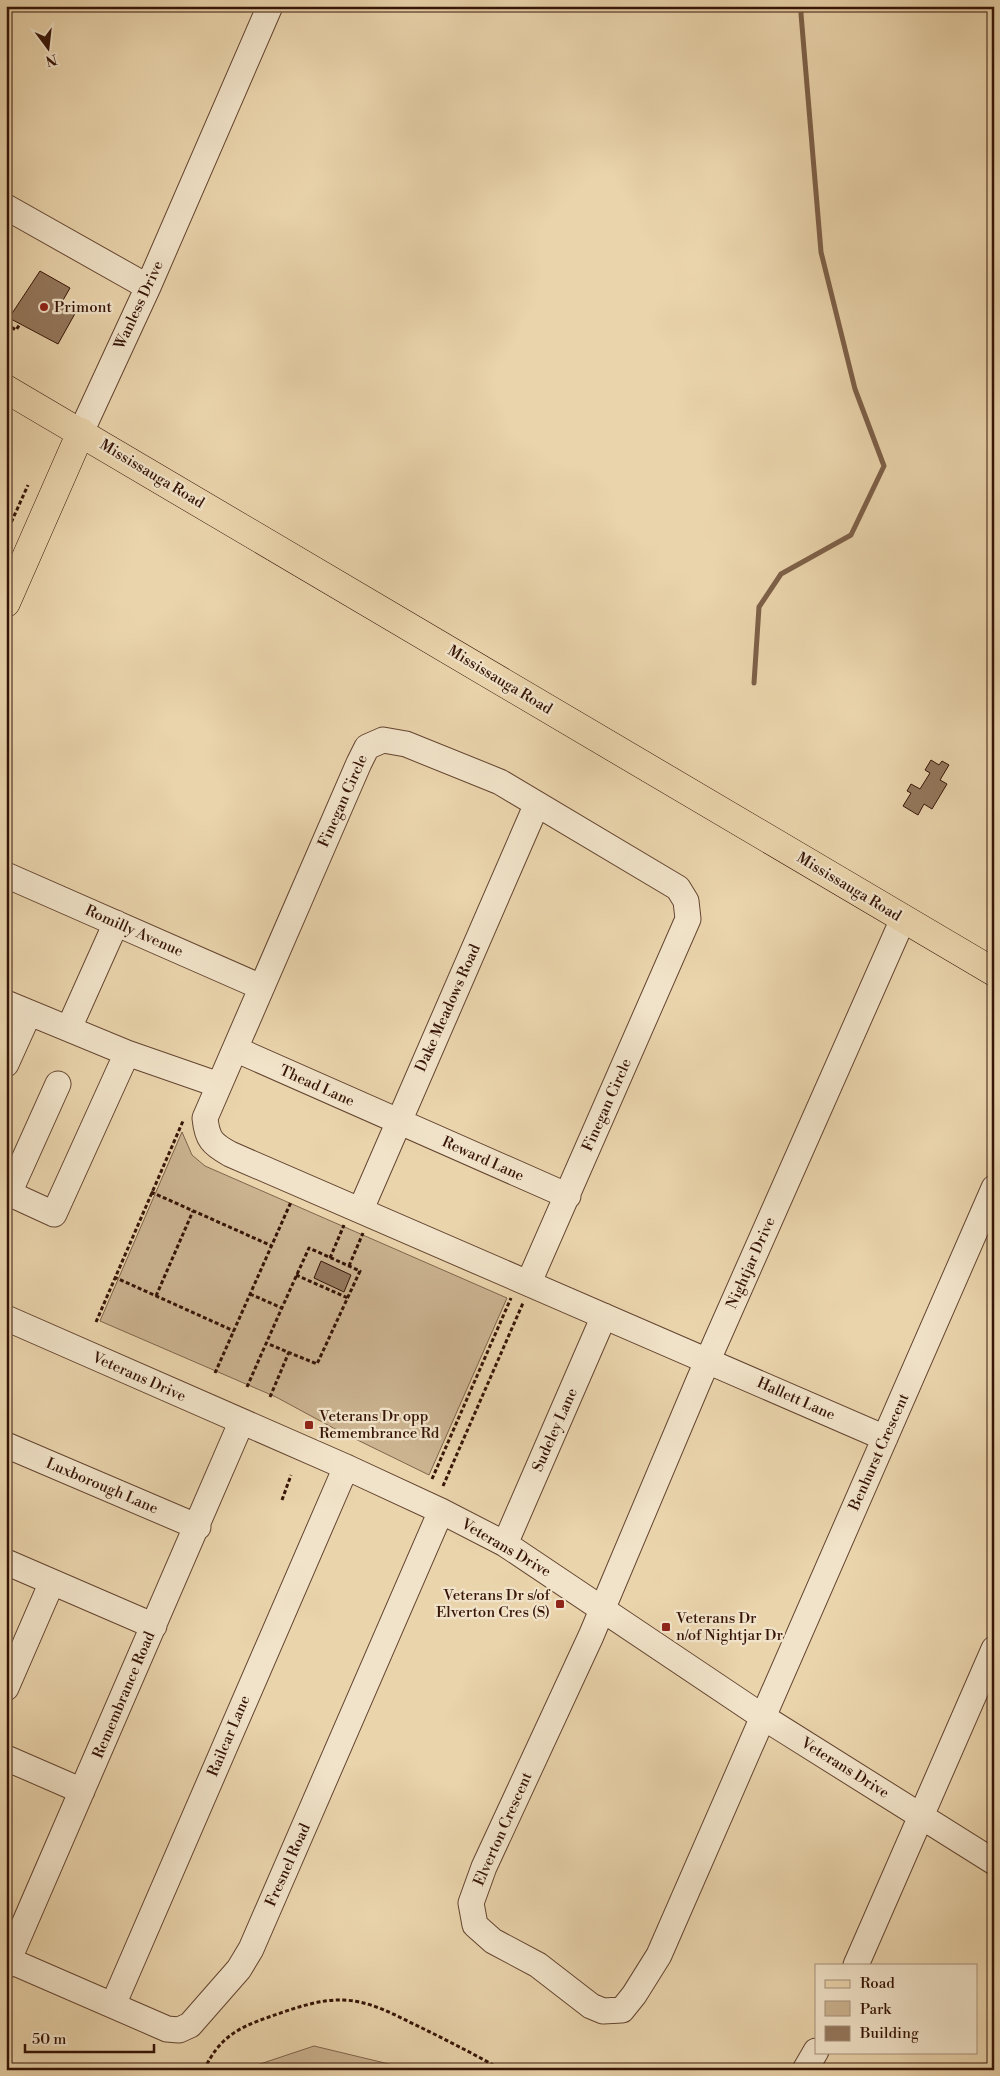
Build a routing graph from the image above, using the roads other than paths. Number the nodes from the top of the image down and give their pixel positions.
1 (270, 6) edge
2 (6, 207) edge
3 (148, 287) junction
4 (6, 389) edge
5 (81, 432) junction
6 (6, 603) edge
7 (536, 806) junction
8 (6, 875) edge
9 (903, 919) junction
10 (116, 923) junction
11 (994, 972) edge
12 (261, 987) junction
13 (6, 1003) edge
14 (30, 1013) junction
15 (69, 1028) junction
16 (235, 1050) junction
17 (127, 1052) junction
18 (6, 1064) edge
19 (58, 1084) dead end
20 (220, 1085) junction
21 (398, 1122) junction
22 (994, 1188) edge
23 (8, 1193) edge
24 (568, 1196) junction
25 (356, 1222) junction
26 (521, 1294) junction
27 (604, 1316) junction
28 (6, 1318) edge
29 (708, 1361) junction
30 (241, 1423) junction
31 (885, 1438) junction
32 (6, 1445) edge
33 (346, 1467) junction
34 (441, 1511) junction
35 (198, 1527) junction
36 (505, 1544) junction
37 (6, 1562) edge
38 (52, 1582) junction
39 (602, 1607) junction
40 (154, 1626) junction
41 (994, 1649) edge
42 (6, 1688) edge
43 (763, 1716) junction
44 (6, 1758) edge
45 (82, 1791) junction
46 (921, 1815) junction
47 (994, 1862) edge
48 (7, 1962) edge
49 (856, 1964) edge
50 (112, 2005) junction
51 (815, 2052) edge
52 (805, 2070) edge

1 - 3 street, Wanless Drive
2 - 3 street
3 - 5 street, Wanless Drive
4 - 5 main road, Mississauga Road
5 - 6 main road, Wanless Drive
5 - 9 main road, Mississauga Road
7 - 12 street, Finegan Circle
7 - 21 street, Dake Meadows Road
7 - 24 street, Finegan Circle
8 - 10 street, Romilly Avenue
9 - 11 main road, Mississauga Road
9 - 29 street, Nightjar Drive
10 - 12 street, Romilly Avenue
10 - 15 street
12 - 16 street, Finegan Circle
13 - 14 street
14 - 15 street
14 - 18 street
15 - 17 street
16 - 20 street, Finegan Circle
16 - 21 street, Thead Lane
17 - 20 street
17 - 23 street
19 - 23 street
20 - 25 street, Finegan Circle
21 - 24 street, Reward Lane
21 - 25 street, Dake Meadows Road
22 - 31 street, Benhurst Crescent
24 - 26 street, Finegan Circle
25 - 26 street, Finegan Circle
26 - 27 street, Finegan Circle
27 - 29 street, Finegan Circle
27 - 36 street, Sudeley Lane
28 - 30 street, Veterans Drive
29 - 31 street, Hallett Lane
29 - 39 street, Nightjar Drive
30 - 33 street, Veterans Drive
30 - 35 street, Remembrance Road
31 - 43 street, Benhurst Crescent
32 - 35 street, Luxborough Lane
33 - 34 street, Veterans Drive
33 - 50 street, Railcar Lane
34 - 36 street, Veterans Drive
34 - 50 street, Fresnel Road
35 - 40 street, Remembrance Road
36 - 39 street, Veterans Drive
37 - 38 street
38 - 40 street
38 - 42 street
39 - 43 street, Veterans Drive
39 - 43 street, Elverton Crescent
40 - 45 street, Remembrance Road
41 - 46 street
43 - 46 street, Veterans Drive
44 - 45 street
45 - 48 street, Remembrance Road
46 - 47 street, Veterans Drive
46 - 49 street
48 - 50 street, Fresnel Road
51 - 52 street

